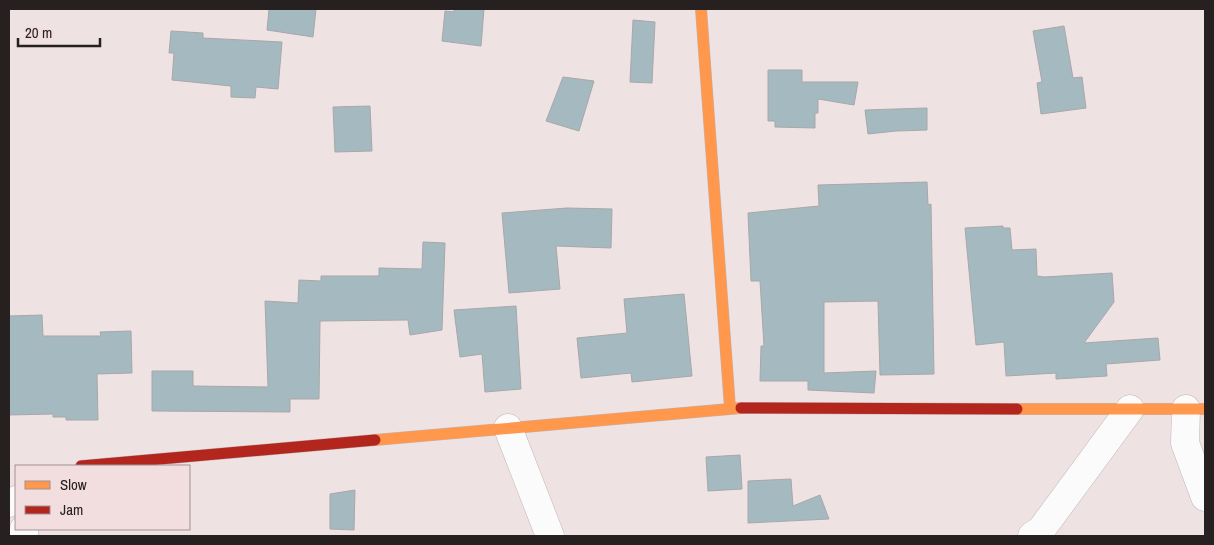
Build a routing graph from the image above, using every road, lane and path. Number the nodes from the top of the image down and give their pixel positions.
1 (702, 9) edge
2 (730, 408) junction
3 (1130, 409) junction
4 (1196, 409) edge
5 (508, 428) junction
6 (92, 465) edge
7 (1205, 498) edge
8 (550, 536) edge
9 (1032, 536) edge

1 - 2 street
2 - 3 street
2 - 5 street
3 - 4 street
3 - 9 street
4 - 7 street
5 - 6 street
5 - 8 street

